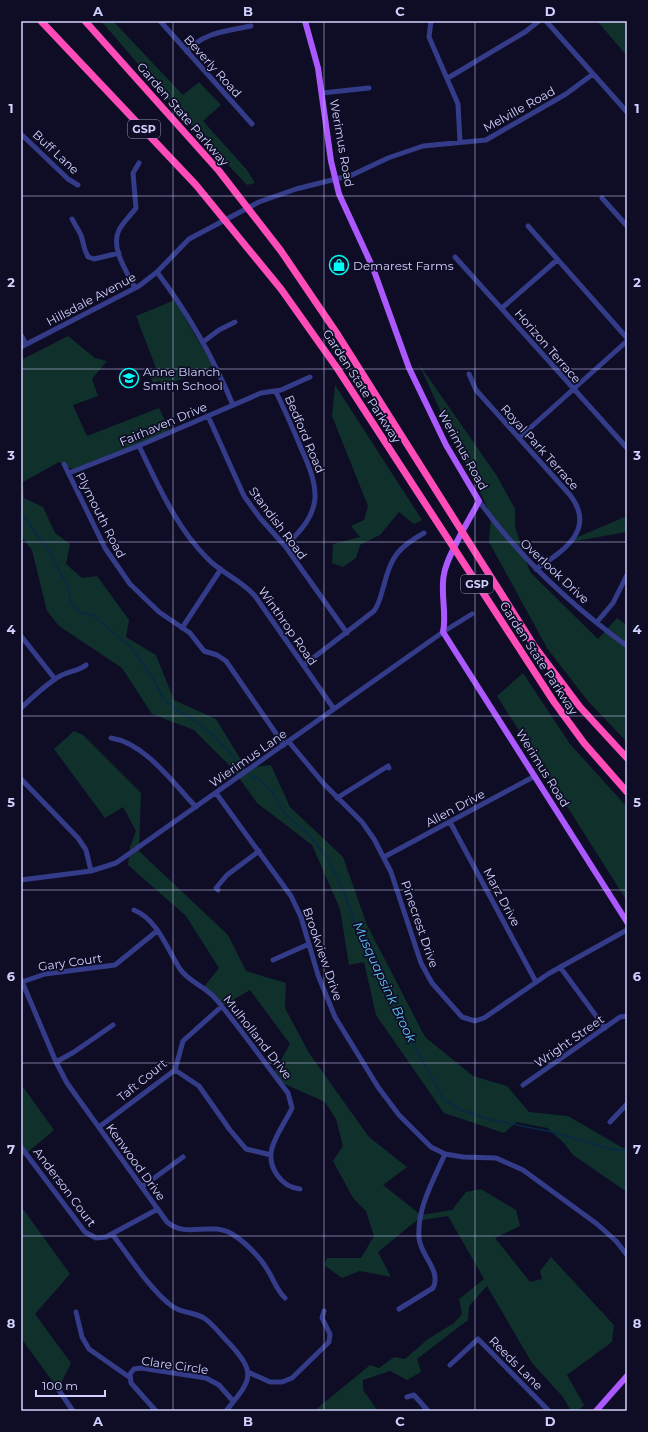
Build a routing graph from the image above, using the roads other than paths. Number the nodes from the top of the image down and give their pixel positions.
1 (41, 21) edge
2 (85, 21) edge
3 (160, 21) edge
4 (305, 21) edge
5 (431, 21) edge
6 (539, 21) edge
7 (546, 21) edge
8 (251, 26) dead end
9 (187, 52) junction
10 (593, 74) junction
11 (448, 78) junction
12 (369, 88) dead end
13 (322, 93) junction
14 (627, 112) edge
15 (252, 124) dead end
16 (21, 134) edge
17 (460, 142) junction
18 (139, 163) dead end
19 (335, 180) junction
20 (78, 185) dead end
21 (602, 198) dead end
22 (72, 219) dead end
23 (528, 226) dead end
24 (627, 226) edge
25 (119, 253) junction
26 (455, 257) dead end
27 (558, 260) junction
28 (157, 272) junction
29 (135, 288) junction
30 (502, 308) junction
31 (235, 322) dead end
32 (21, 335) edge
33 (627, 340) edge
34 (203, 342) junction
35 (24, 346) edge
36 (470, 374) dead end
37 (310, 377) dead end
38 (573, 389) junction
39 (276, 392) junction
40 (233, 405) junction
41 (208, 416) junction
42 (519, 438) junction
43 (139, 446) junction
44 (627, 448) edge
45 (64, 464) dead end
46 (68, 473) junction
47 (479, 501) junction
48 (424, 533) dead end
49 (285, 546) junction
50 (221, 569) junction
51 (536, 569) junction
52 (627, 575) edge
53 (472, 614) dead end
54 (597, 622) junction
55 (182, 628) junction
56 (443, 632) junction
57 (347, 634) junction
58 (21, 636) edge
59 (627, 646) edge
60 (86, 665) dead end
61 (304, 665) junction
62 (55, 679) junction
63 (21, 708) edge
64 (334, 709) junction
65 (111, 738) dead end
66 (286, 743) junction
67 (627, 758) edge
68 (389, 768) dead end
69 (535, 776) junction
70 (21, 779) edge
71 (627, 792) edge
72 (216, 793) junction
73 (336, 798) junction
74 (196, 807) junction
75 (450, 822) junction
76 (259, 852) junction
77 (384, 857) junction
78 (91, 871) junction
79 (21, 880) edge
80 (218, 890) dead end
81 (134, 910) dead end
82 (627, 922) edge
83 (627, 930) edge
84 (157, 931) junction
85 (309, 944) junction
86 (273, 960) dead end
87 (560, 967) junction
88 (22, 980) edge
89 (536, 982) junction
90 (221, 1007) junction
91 (627, 1016) edge
92 (113, 1025) dead end
93 (605, 1028) junction
94 (56, 1062) junction
95 (175, 1070) junction
96 (523, 1085) dead end
97 (627, 1104) edge
98 (610, 1122) dead end
99 (98, 1127) junction
100 (22, 1147) edge
101 (445, 1154) junction
102 (271, 1155) junction
103 (183, 1157) dead end
104 (142, 1187) junction
105 (300, 1189) dead end
106 (158, 1209) junction
107 (112, 1234) junction
108 (627, 1255) edge
109 (285, 1298) dead end
110 (400, 1309) dead end
111 (324, 1311) dead end
112 (76, 1312) dead end
113 (450, 1365) dead end
114 (248, 1372) junction
115 (627, 1376) edge
116 (130, 1377) junction
117 (58, 1389) dead end
118 (407, 1397) dead end
119 (233, 1401) junction
120 (74, 1411) edge
121 (156, 1411) edge
122 (226, 1411) edge
123 (428, 1411) edge
124 (549, 1411) edge
125 (596, 1411) edge

1 - 71 highway, Garden State Parkway / GSP
2 - 67 highway, Garden State Parkway / GSP
3 - 9 street, Beverly Road
4 - 13 main road, Werimus Road
5 - 11 street
6 - 11 street
7 - 10 street
8 - 9 street
9 - 15 street, Beverly Road
10 - 14 street
10 - 17 street, Melville Road
11 - 17 street
12 - 13 street
13 - 19 main road, Werimus Road
16 - 20 street, Buff Lane
17 - 19 street, Melville Road
18 - 25 street
19 - 28 street, Hillsdale Avenue
19 - 47 main road, Werimus Road
21 - 24 street
22 - 25 street
23 - 27 street
25 - 29 street
26 - 30 street, Horizon Terrace
27 - 30 street
27 - 33 street
28 - 29 street, Hillsdale Avenue
28 - 34 street
29 - 35 street, Hillsdale Avenue
30 - 38 street, Horizon Terrace
31 - 34 street
32 - 35 street
33 - 38 street
34 - 40 street
36 - 42 street, Royal Park Terrace
37 - 39 street, Fairhaven Drive
38 - 42 street
38 - 44 street, Horizon Terrace
39 - 40 street, Fairhaven Drive
39 - 49 street, Bedford Road
40 - 41 street, Fairhaven Drive
41 - 43 street, Fairhaven Drive
41 - 49 street, Standish Road
42 - 51 street, Royal Park Terrace
43 - 46 street, Fairhaven Drive
43 - 50 street, Winthrop Road
45 - 46 street, Plymouth Road
46 - 55 street, Plymouth Road
47 - 51 street, Overlook Drive
47 - 56 main road, Werimus Road
48 - 57 street
49 - 57 street, Standish Road
50 - 55 street
50 - 61 street, Winthrop Road
51 - 54 street, Overlook Drive
52 - 54 street
53 - 56 street, Wierimus Lane
54 - 59 street, Overlook Drive
55 - 66 street, Plymouth Road
56 - 64 street, Wierimus Lane
56 - 69 main road, Werimus Road
57 - 61 street
58 - 62 street
60 - 62 street
61 - 64 street, Winthrop Road
62 - 63 street
64 - 66 street, Wierimus Lane
65 - 74 street
66 - 72 street, Wierimus Lane
66 - 73 street, Pinecrest Drive
68 - 73 street
69 - 75 street, Allen Drive
69 - 82 main road, Werimus Road
70 - 78 street
72 - 74 street, Wierimus Lane
72 - 76 street, Brookview Drive
73 - 77 street, Pinecrest Drive
74 - 78 street, Wierimus Lane
75 - 77 street, Allen Drive
75 - 89 street, Marz Drive
76 - 80 street
76 - 85 street, Brookview Drive
77 - 89 street, Pinecrest Drive
78 - 79 street, Wierimus Lane
81 - 84 street, Mulholland Drive
83 - 87 street, Pinecrest Drive
84 - 88 street, Gary Court
84 - 90 street, Mulholland Drive
85 - 86 street
85 - 101 street, Brookview Drive
87 - 89 street, Pinecrest Drive
87 - 93 street
88 - 94 street, Kenwood Drive
90 - 95 street, Taft Court
90 - 102 street, Mulholland Drive
91 - 93 street, Wright Street
92 - 94 street
93 - 96 street, Wright Street
94 - 99 street, Kenwood Drive
95 - 99 street, Taft Court
95 - 102 street
97 - 98 street
99 - 104 street, Kenwood Drive
100 - 107 street, Anderson Court
101 - 108 street
101 - 110 street
102 - 105 street
103 - 104 street
104 - 106 street, Kenwood Drive
106 - 107 street, Anderson Court
106 - 109 street, Kenwood Drive
107 - 114 street
111 - 114 street
112 - 116 street
113 - 124 street, Reeds Lane
114 - 119 street
115 - 125 main road
116 - 119 street, Clare Circle
116 - 121 street, Clare Circle
117 - 120 street
118 - 123 street
119 - 122 street

